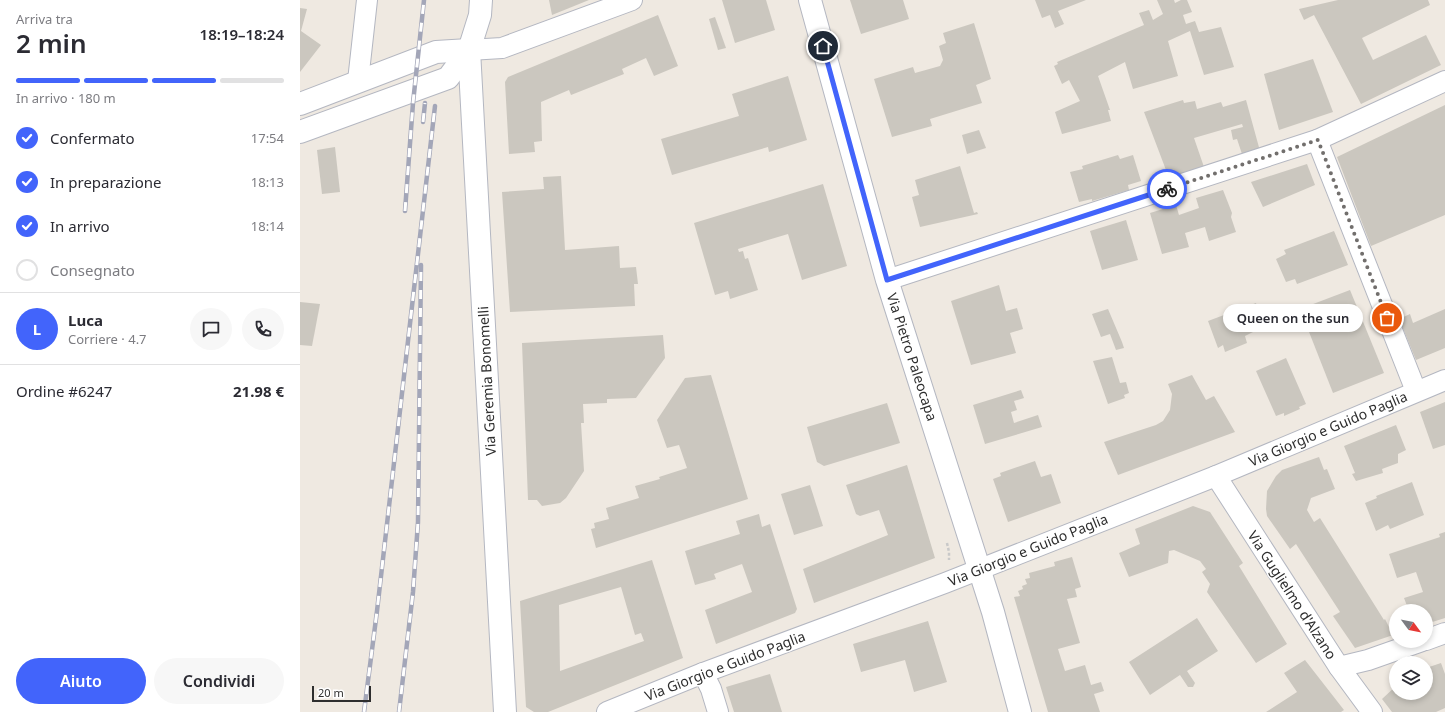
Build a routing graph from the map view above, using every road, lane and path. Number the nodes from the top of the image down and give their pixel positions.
1 (367, 0) edge
2 (481, 0) edge
3 (632, 0) edge
4 (810, 0) edge
5 (469, 50) junction
6 (358, 81) junction
7 (1445, 81) edge
8 (300, 104) edge
9 (300, 132) edge
10 (1318, 140) junction
11 (887, 280) junction
12 (1445, 380) edge
13 (1416, 392) junction
14 (1216, 476) junction
15 (979, 569) junction
16 (1445, 633) edge
17 (1433, 637) edge
18 (1402, 648) edge
19 (1339, 667) junction
20 (703, 674) junction
21 (505, 712) edge
22 (607, 712) edge
23 (718, 712) edge
24 (1020, 712) edge
25 (1372, 712) edge

1 - 6 street
2 - 5 main road
3 - 5 street
4 - 11 main road, Via Pietro Paleocapa
5 - 6 main road
5 - 9 main road
5 - 21 main road, Via Geremia Bonomelli
6 - 8 main road
7 - 10 street
10 - 11 street
10 - 13 street
11 - 15 main road, Via Pietro Paleocapa
12 - 13 street, Via Giorgio e Guido Paglia
13 - 14 street, Via Giorgio e Guido Paglia
14 - 15 street, Via Giorgio e Guido Paglia
14 - 19 street, Via Guglielmo d'Alzano
15 - 20 street, Via Giorgio e Guido Paglia
15 - 24 main road, Via Pietro Paleocapa
16 - 17 street
18 - 19 street
19 - 25 street, Via Guglielmo d'Alzano
20 - 22 street, Via Giorgio e Guido Paglia
20 - 23 street

